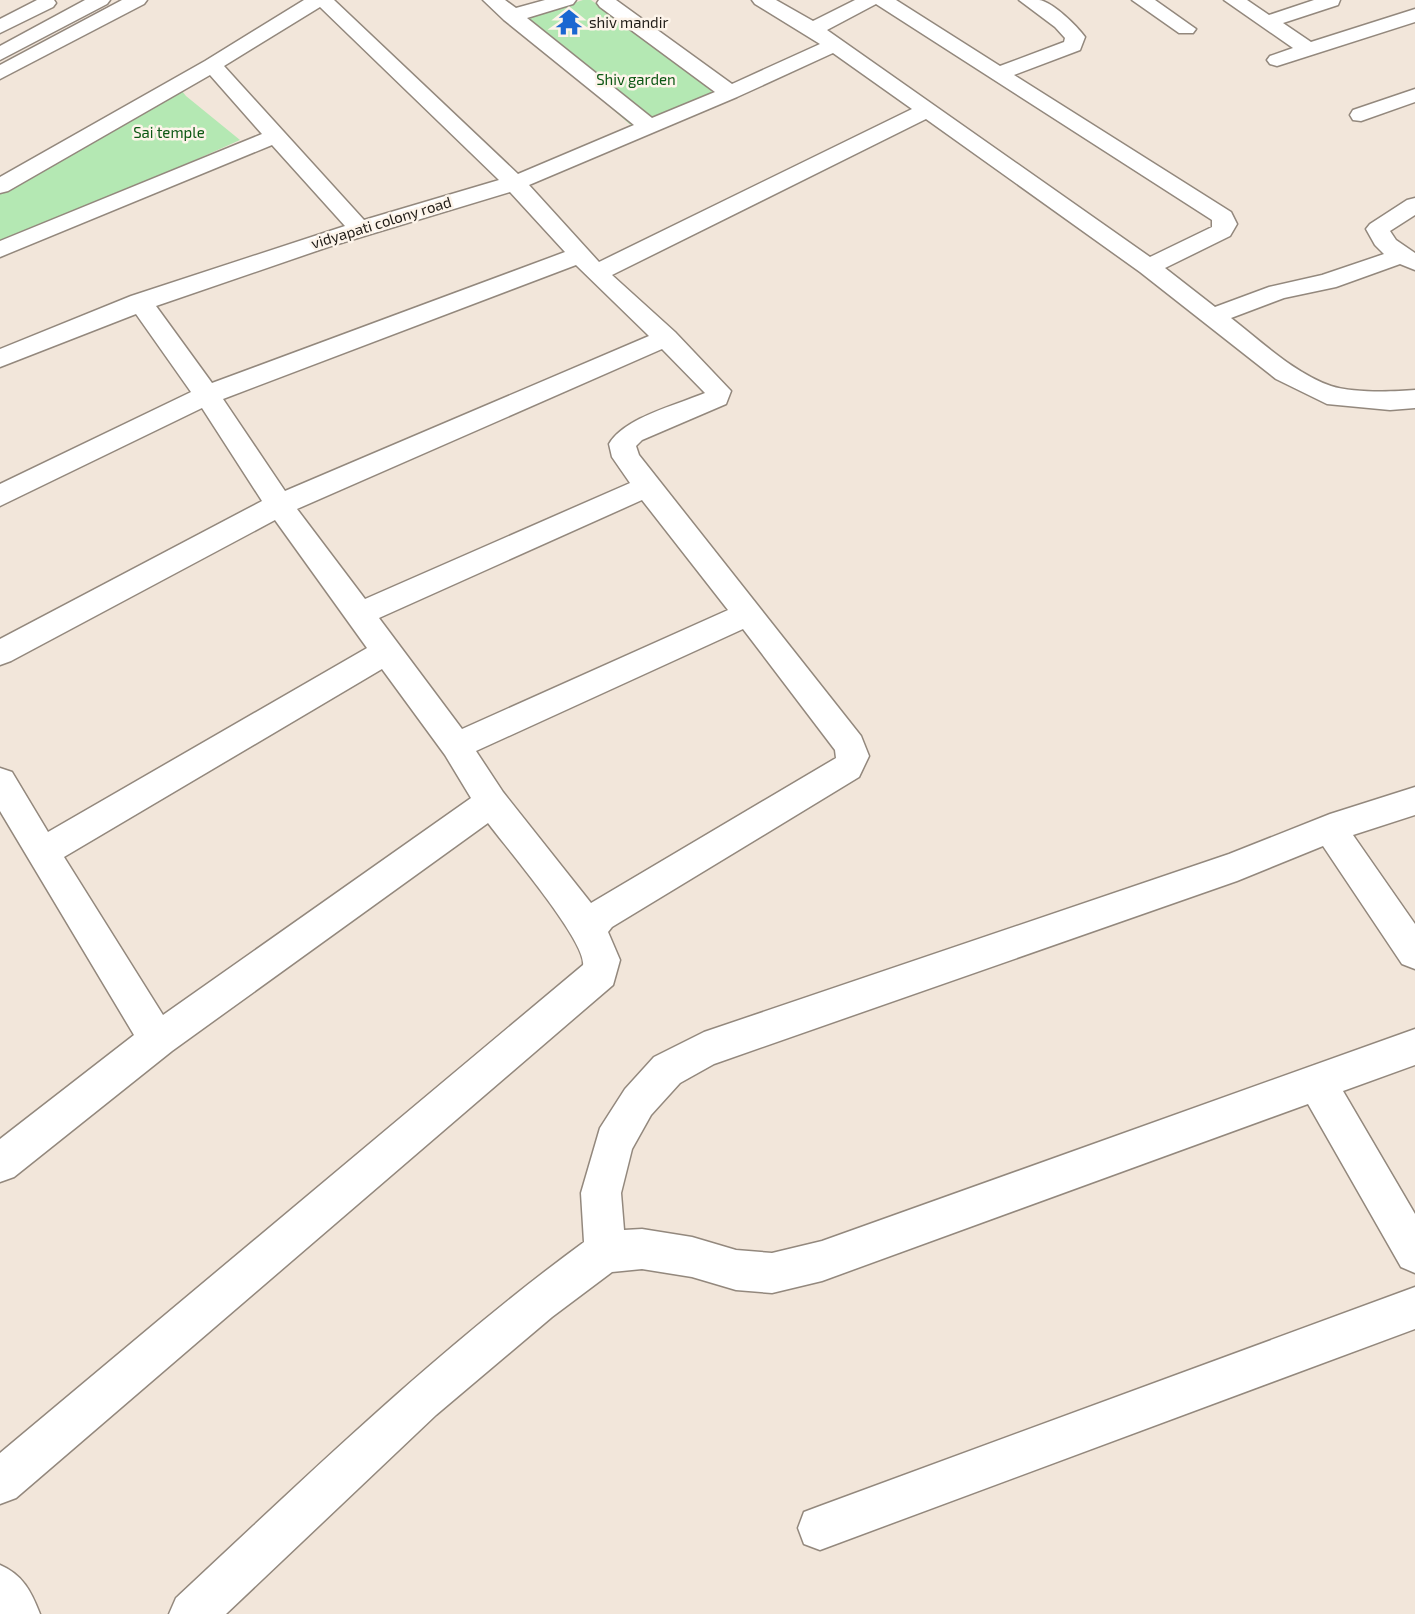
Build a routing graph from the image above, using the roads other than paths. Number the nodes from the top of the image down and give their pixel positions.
1 (52, 0) edge
2 (100, 0) edge
3 (136, 0) edge
4 (318, 0) edge
5 (323, 0) edge
6 (493, 0) edge
7 (566, 0) edge
8 (762, 0) edge
9 (870, 0) edge
10 (883, 0) edge
11 (1029, 0) edge
12 (1142, 0) edge
13 (1234, 0) edge
14 (1331, 1) edge
15 (607, 3) dead end
16 (1415, 15) edge
17 (511, 16) junction
18 (1267, 22) junction
19 (0, 27) edge
20 (813, 29) junction
21 (1185, 29) dead end
22 (834, 45) junction
23 (1309, 50) junction
24 (0, 54) edge
25 (1277, 60) dead end
26 (212, 65) junction
27 (0, 73) edge
28 (1000, 73) junction
29 (730, 93) junction
30 (1415, 95) edge
31 (926, 110) junction
32 (1361, 115) dead end
33 (648, 126) junction
34 (276, 136) junction
35 (515, 183) junction
36 (0, 186) edge
37 (1415, 205) edge
38 (358, 227) junction
39 (0, 250) edge
40 (1409, 259) edge
41 (588, 264) junction
42 (1148, 267) junction
43 (140, 302) junction
44 (1211, 316) junction
45 (666, 338) junction
46 (0, 359) edge
47 (207, 395) junction
48 (1415, 399) edge
49 (647, 488) junction
50 (0, 496) edge
51 (279, 505) junction
52 (360, 614) junction
53 (748, 614) junction
54 (387, 651) junction
55 (0, 653) edge
56 (456, 746) junction
57 (0, 782) edge
58 (1415, 801) edge
59 (491, 802) junction
60 (1330, 828) junction
61 (42, 853) junction
62 (589, 928) junction
63 (1415, 953) edge
64 (159, 1039) junction
65 (1415, 1047) edge
66 (1317, 1083) junction
67 (0, 1163) edge
68 (1415, 1253) edge
69 (594, 1260) junction
70 (1415, 1308) edge
71 (0, 1482) edge
72 (820, 1528) dead end
73 (0, 1588) edge
74 (17, 1614) edge
75 (192, 1614) edge

1 - 19 street
2 - 24 street
3 - 27 street
4 - 26 street
5 - 35 street
6 - 17 street
7 - 17 street
8 - 20 street
9 - 20 street
10 - 28 street
11 - 28 street
12 - 21 street
13 - 18 street
14 - 18 street
15 - 29 street
16 - 23 street
17 - 33 street
18 - 23 street
20 - 22 street
22 - 29 street, vidyapati colony road
22 - 31 street
23 - 25 street
26 - 34 street
26 - 36 street
28 - 42 street
29 - 33 street, vidyapati colony road
30 - 32 street
31 - 41 street
31 - 42 street
33 - 35 street, vidyapati colony road
34 - 38 street
34 - 39 street
35 - 38 street, vidyapati colony road
35 - 41 street
37 - 40 street
38 - 43 street, vidyapati colony road
40 - 44 street
41 - 45 street
41 - 47 street
42 - 44 street
43 - 46 street, vidyapati colony road
43 - 47 street
44 - 48 street
45 - 49 street
45 - 51 street
47 - 50 street
47 - 51 street
49 - 52 street
49 - 53 street
51 - 52 street
51 - 55 street
52 - 54 street
53 - 56 street
53 - 62 street
54 - 56 street
54 - 61 street
56 - 59 street
57 - 61 street
58 - 60 street
59 - 62 street
59 - 64 street
60 - 63 street
60 - 69 street
61 - 64 street
62 - 71 street
64 - 67 street
65 - 66 street
66 - 68 street
66 - 69 street
69 - 75 street
70 - 72 street
73 - 74 street

